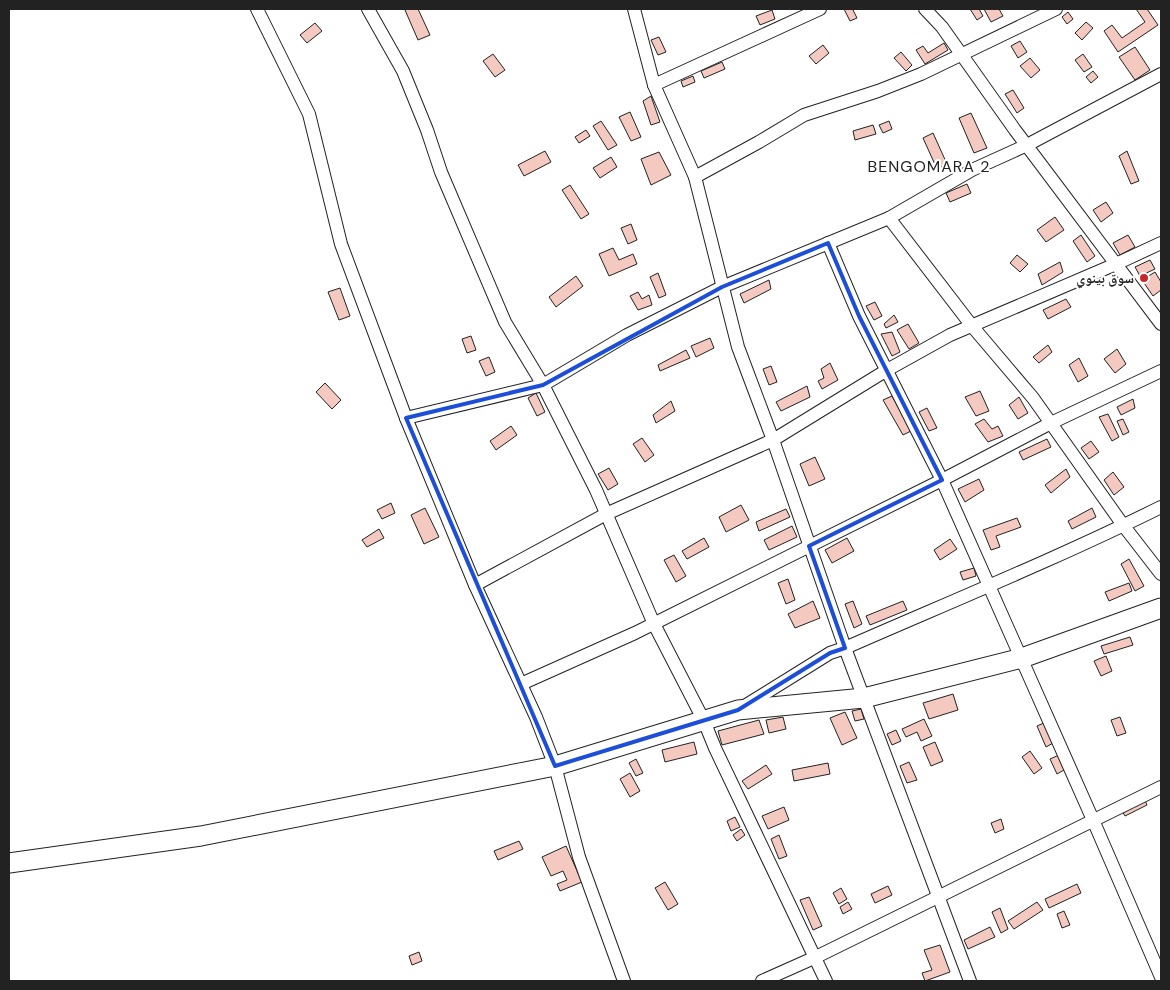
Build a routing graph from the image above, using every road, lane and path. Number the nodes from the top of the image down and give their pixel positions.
1 (257, 9) edge
2 (368, 9) edge
3 (634, 9) edge
4 (820, 9) edge
5 (925, 9) edge
6 (1056, 9) edge
7 (960, 55) junction
8 (1161, 74) edge
9 (654, 85) junction
10 (1026, 145) junction
11 (694, 177) junction
12 (889, 218) junction
13 (828, 243) junction
14 (1161, 243) edge
15 (1116, 264) junction
16 (722, 287) junction
17 (1161, 324) edge
18 (972, 326) junction
19 (887, 370) junction
20 (1161, 371) edge
21 (544, 385) junction
22 (406, 418) junction
23 (1051, 423) junction
24 (773, 440) junction
25 (942, 480) junction
26 (1161, 507) edge
27 (606, 514) junction
28 (1123, 525) junction
29 (809, 546) junction
30 (1161, 574) edge
31 (475, 585) junction
32 (989, 585) junction
33 (1161, 608) edge
34 (654, 624) junction
35 (845, 648) junction
36 (1022, 658) junction
37 (521, 684) junction
38 (864, 698) junction
39 (738, 710) junction
40 (704, 721) junction
41 (555, 766) junction
42 (1161, 787) edge
43 (1093, 820) junction
44 (9, 863) edge
45 (937, 897) junction
46 (816, 957) junction
47 (1161, 978) edge
48 (624, 981) edge
49 (762, 981) edge
50 (826, 981) edge
51 (970, 981) edge

1 - 22 street
2 - 21 street
3 - 9 street
4 - 9 street
5 - 7 street
6 - 7 street
7 - 10 street
7 - 11 street
8 - 10 street
9 - 11 street
10 - 12 street
10 - 15 street
11 - 16 street
12 - 13 street
12 - 18 street
13 - 16 street
13 - 19 street
14 - 15 street
15 - 17 street
15 - 18 street
16 - 21 street
16 - 24 street
18 - 19 street
18 - 23 street
19 - 24 street
19 - 25 street
20 - 23 street
21 - 22 street
21 - 27 street
22 - 31 street
23 - 25 street
23 - 28 street
24 - 27 street
24 - 29 street
25 - 29 street
25 - 32 street
26 - 28 street
27 - 31 street
27 - 34 street
28 - 30 street
28 - 32 street
29 - 34 street
29 - 35 street
31 - 37 street
32 - 35 street
32 - 36 street
33 - 36 street
34 - 37 street
34 - 40 street
35 - 38 street
35 - 39 street
36 - 38 street
36 - 43 street
37 - 41 street
38 - 39 street
38 - 45 street
39 - 40 street
40 - 41 street
40 - 46 street
41 - 44 street
41 - 48 street
42 - 43 street
43 - 45 street
43 - 47 street
45 - 46 street
45 - 51 street
46 - 49 street
46 - 50 street

